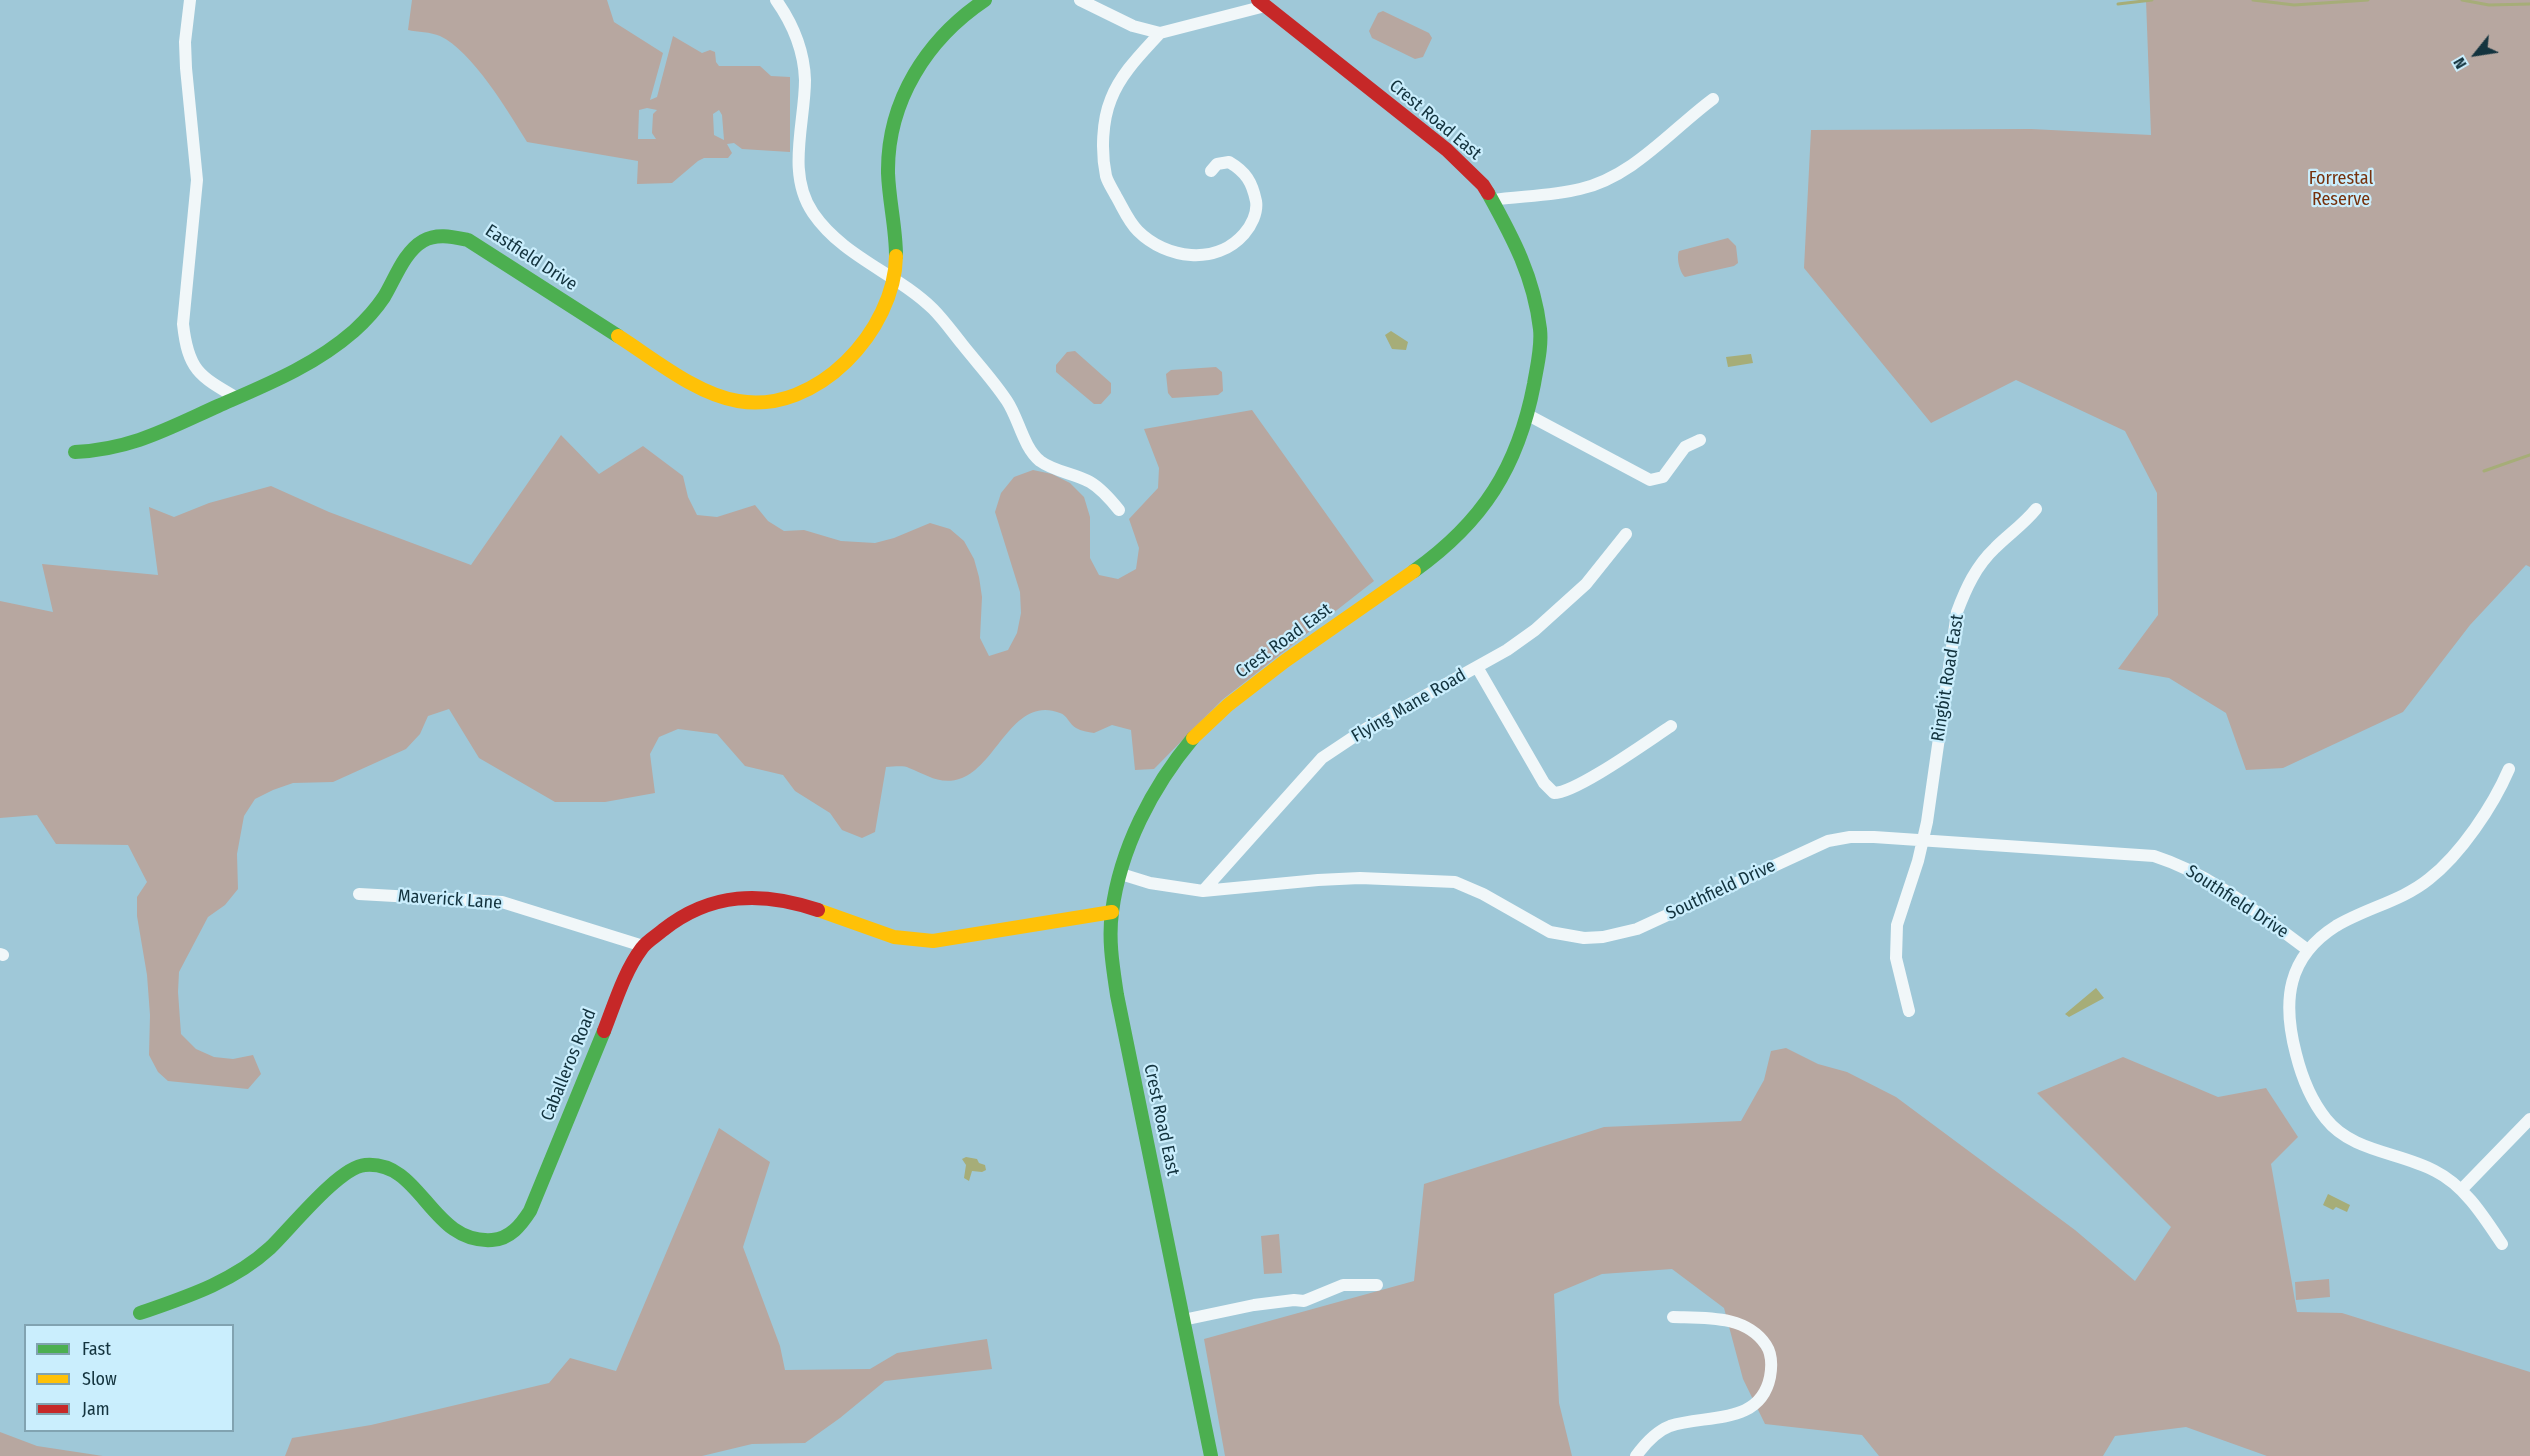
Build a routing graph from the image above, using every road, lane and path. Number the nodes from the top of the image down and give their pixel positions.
1 (190, 0) edge
2 (776, 0) edge
3 (985, 0) edge
4 (1080, 0) edge
5 (1262, 3) edge
6 (1160, 33) junction
7 (1713, 99) dead end
8 (1210, 171) dead end
9 (1492, 200) junction
10 (893, 280) junction
11 (237, 398) junction
12 (1528, 416) junction
13 (1700, 440) dead end
14 (75, 452) dead end
15 (2036, 509) dead end
16 (1119, 510) dead end
17 (1626, 534) dead end
18 (1477, 667) junction
19 (1671, 726) dead end
20 (2509, 770) dead end
21 (1923, 839) junction
22 (1121, 874) junction
23 (1203, 891) junction
24 (359, 894) dead end
25 (1112, 912) junction
26 (643, 946) junction
27 (2308, 950) junction
28 (1909, 1011) dead end
29 (2530, 1119) edge
30 (2461, 1190) junction
31 (2502, 1244) dead end
32 (1377, 1285) dead end
33 (140, 1313) dead end
34 (1673, 1317) dead end
35 (1183, 1320) junction
36 (1211, 1456) edge
37 (1636, 1456) edge

1 - 11 street
2 - 10 street
3 - 10 street, Eastfield Drive
4 - 6 street
5 - 6 street
5 - 9 street, Crest Road East
6 - 8 street
7 - 9 street
9 - 12 street, Crest Road East
10 - 11 street, Eastfield Drive
10 - 16 street
11 - 14 street, Eastfield Drive
12 - 13 street
12 - 22 street, Crest Road East
15 - 21 street, Ringbit Road East
17 - 18 street, Flying Mane Road
18 - 19 street
18 - 23 street, Flying Mane Road
20 - 27 street
21 - 23 street, Southfield Drive
21 - 27 street, Southfield Drive
21 - 28 street, Ringbit Road East
22 - 23 street, Southfield Drive
22 - 25 street, Crest Road East
24 - 26 street, Maverick Lane
25 - 26 street, Caballeros Road
25 - 35 street, Crest Road East
26 - 33 street, Caballeros Road
27 - 30 street
29 - 30 street
30 - 31 street
32 - 35 street
34 - 37 street
35 - 36 street, Crest Road East

